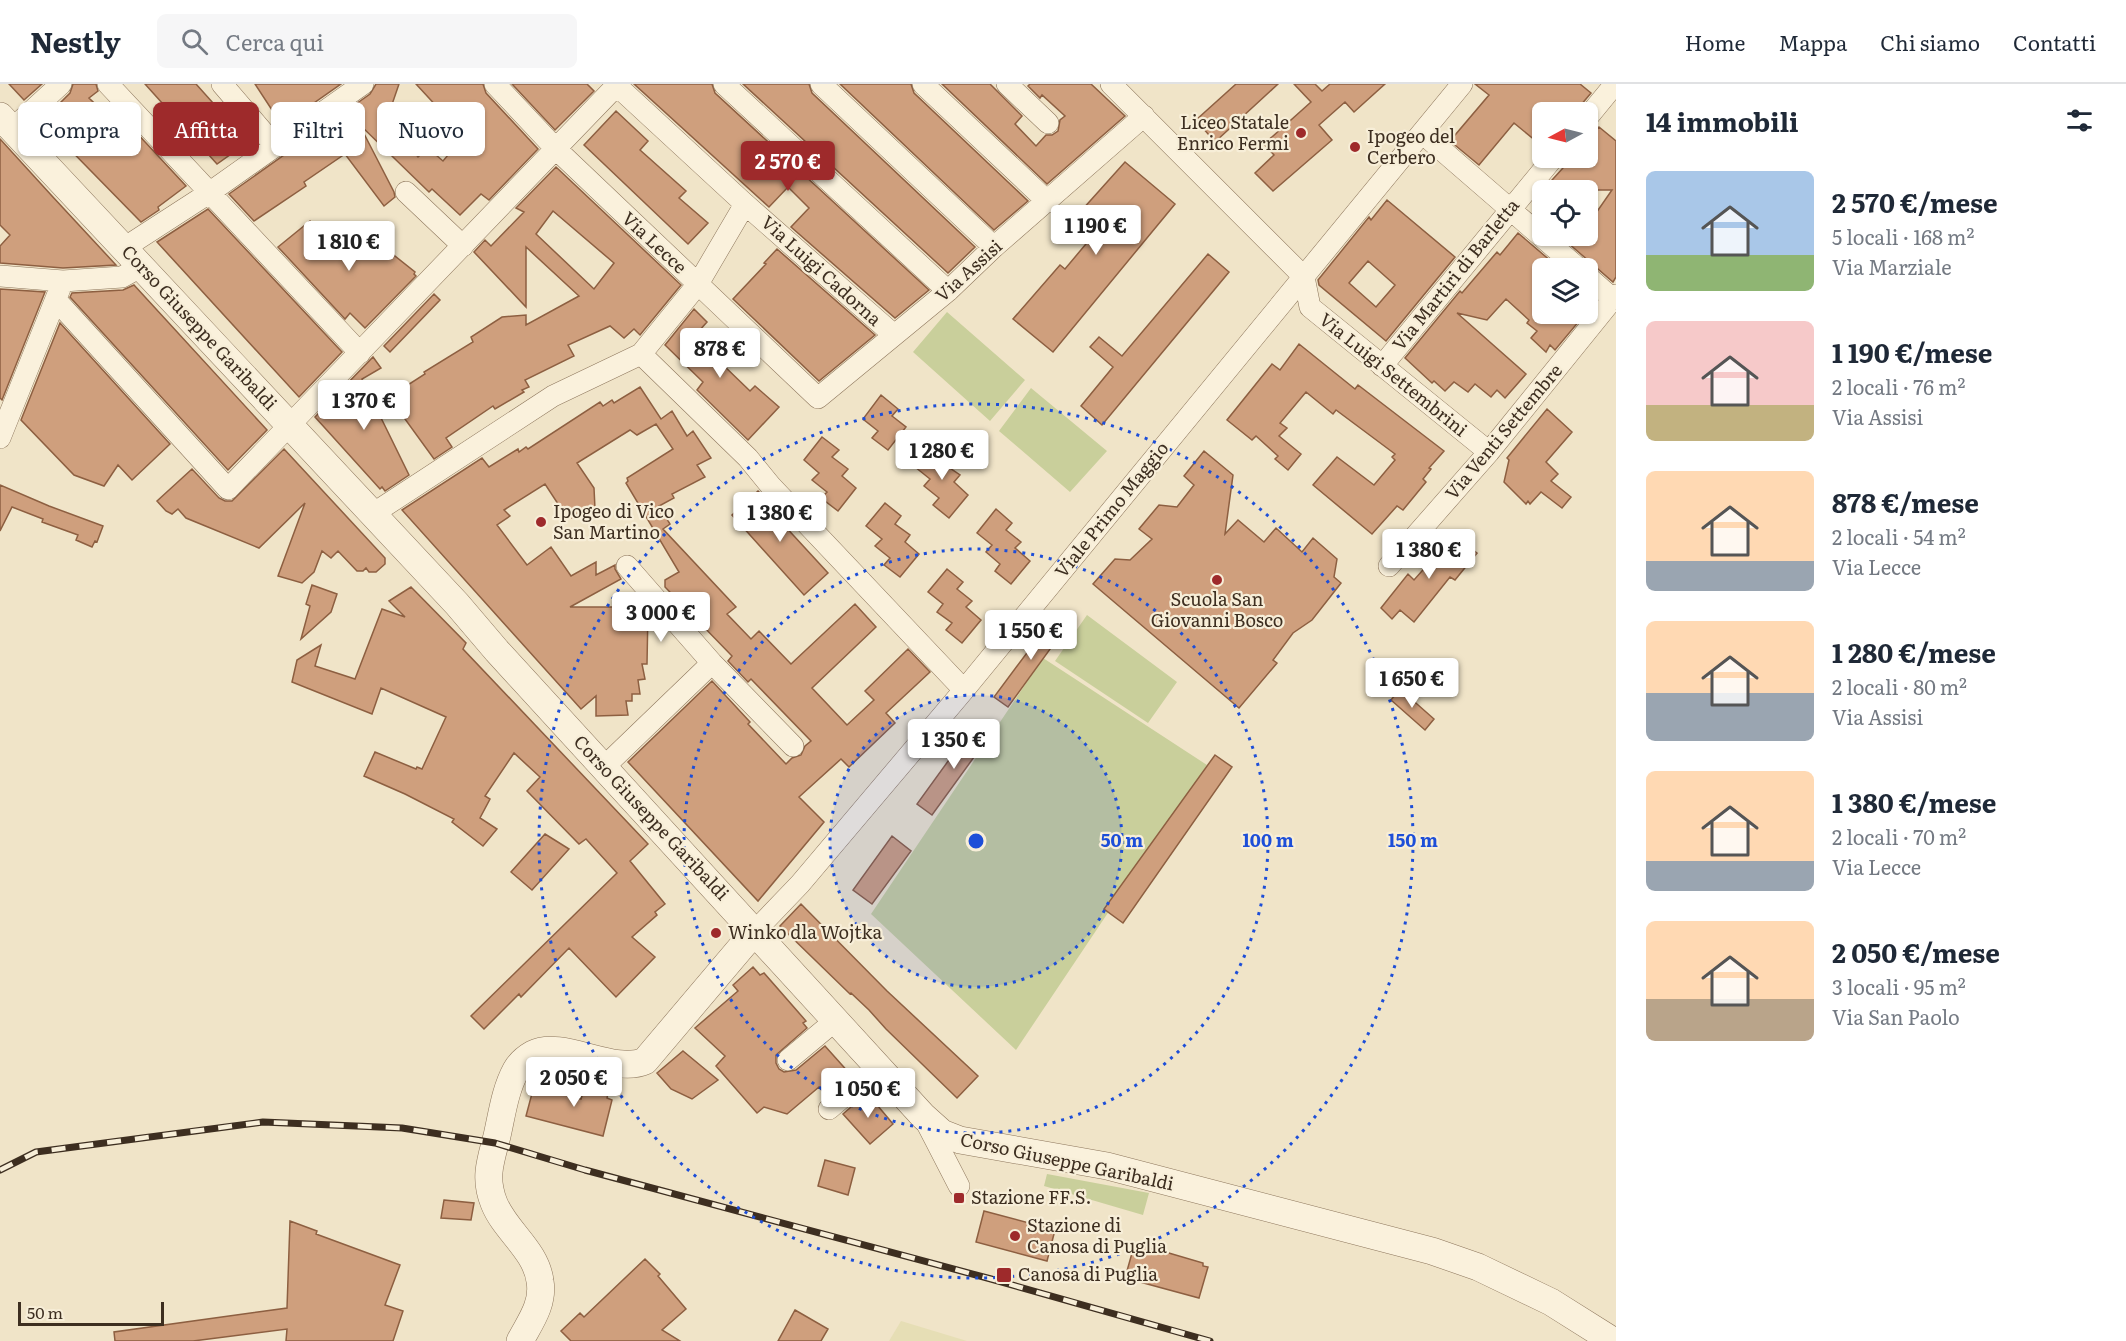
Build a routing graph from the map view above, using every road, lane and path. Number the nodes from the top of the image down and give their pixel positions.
1 (61, 84) edge
2 (108, 84) edge
3 (222, 84) edge
4 (495, 84) edge
5 (724, 84) edge
6 (821, 84) edge
7 (923, 84) edge
8 (1007, 84) edge
9 (1111, 84) edge
10 (1462, 84) edge
11 (616, 85) edge
12 (358, 86) edge
13 (1610, 90) edge
14 (336, 102) edge
15 (1598, 105) edge
16 (1144, 116) junction
17 (6, 122) edge
18 (1048, 123) dead end
19 (1422, 133) junction
20 (271, 141) edge
21 (271, 149) edge
22 (556, 149) junction
23 (1544, 168) edge
24 (406, 192) dead end
25 (209, 193) junction
26 (1048, 202) junction
27 (745, 204) junction
28 (1509, 209) junction
29 (463, 246) junction
30 (994, 247) junction
31 (133, 257) junction
32 (1566, 258) edge
33 (0, 276) edge
34 (1304, 277) junction
35 (698, 284) junction
36 (1598, 285) edge
37 (59, 290) junction
38 (948, 291) junction
39 (1614, 297) edge
40 (894, 335) junction
41 (360, 353) junction
42 (641, 354) junction
43 (1382, 366) junction
44 (818, 398) joint
45 (290, 426) junction
46 (0, 438) edge
47 (1489, 452) junction
48 (371, 514) junction
49 (627, 566) dead end
50 (1389, 566) dead end
51 (712, 663) junction
52 (964, 690) junction
53 (793, 746) dead end
54 (604, 767) junction
55 (755, 931) junction
56 (836, 1020) junction
57 (788, 1060) dead end
58 (879, 1067) junction
59 (829, 1109) dead end
60 (923, 1116) junction
61 (959, 1186) dead end
62 (520, 1341) edge
63 (1613, 1341) edge

1 - 17 street
2 - 25 street
3 - 20 street
4 - 22 street, Via Lecce
5 - 38 street
6 - 30 street
7 - 26 street
8 - 18 street
9 - 16 street
10 - 19 street, Viale Primo Maggio
11 - 22 street
11 - 27 street, Via Luigi Cadorna
12 - 14 street
13 - 15 street
16 - 26 street, Via Assisi
16 - 34 street
17 - 31 street, Corso Giuseppe Garibaldi
19 - 28 street
19 - 34 street, Viale Primo Maggio
21 - 25 street
22 - 29 street
22 - 35 street, Via Lecce
23 - 28 street, Via Martiri di Barletta
24 - 29 street
25 - 31 street
25 - 41 street
26 - 30 street, Via Assisi
27 - 35 street
27 - 40 street, Via Luigi Cadorna
28 - 32 street
28 - 43 street, Via Martiri di Barletta
29 - 41 street
30 - 38 street, Via Assisi
31 - 37 street
31 - 45 street, Corso Giuseppe Garibaldi
33 - 37 street
34 - 43 street, Via Luigi Settembrini
34 - 52 street, Viale Primo Maggio
35 - 42 street
35 - 44 street, Via Lecce
36 - 39 street
37 - 45 street
37 - 46 street
38 - 40 street, Via Assisi
39 - 47 street, Via Venti Settembre
40 - 44 street, Via Assisi
41 - 45 street
42 - 48 street
42 - 52 street
43 - 47 street, Via Luigi Settembrini
45 - 48 street, Corso Giuseppe Garibaldi
47 - 50 street, Via Venti Settembre
48 - 54 street, Corso Giuseppe Garibaldi
49 - 51 street
51 - 53 street
51 - 54 street
52 - 55 street, Viale Primo Maggio
54 - 55 street, Corso Giuseppe Garibaldi
55 - 56 street, Corso Giuseppe Garibaldi
55 - 62 street
56 - 57 street
56 - 58 street, Corso Giuseppe Garibaldi
58 - 59 street
58 - 60 street, Corso Giuseppe Garibaldi
60 - 61 street
60 - 63 street, Corso Giuseppe Garibaldi

